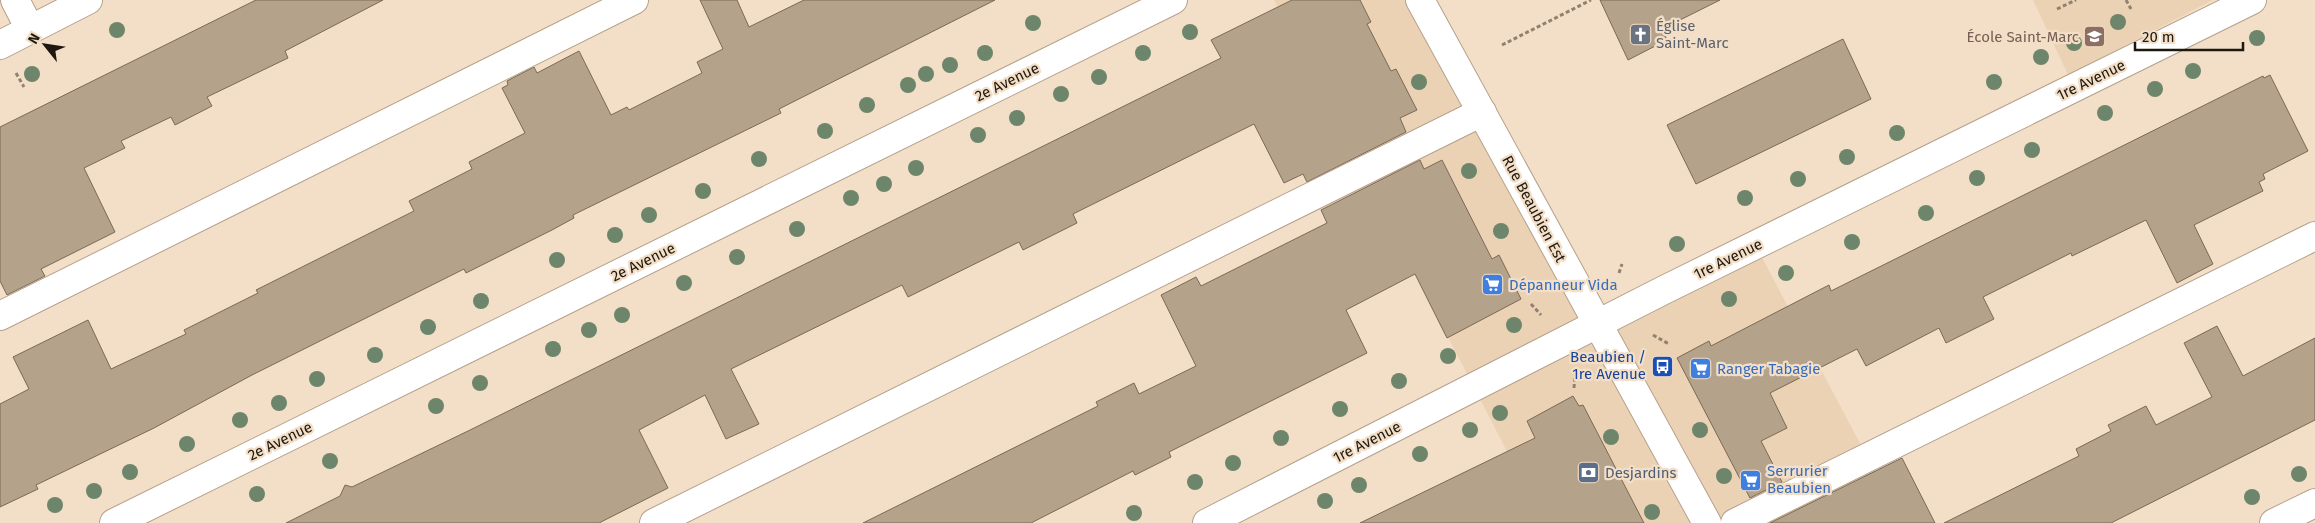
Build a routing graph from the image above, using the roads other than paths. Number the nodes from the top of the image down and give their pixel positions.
1 (15, 0) edge
2 (88, 0) edge
3 (634, 0) edge
4 (1173, 0) edge
5 (1420, 0) edge
6 (2252, 0) edge
7 (30, 29) junction
8 (7, 57) edge
9 (1482, 112) junction
10 (2315, 236) edge
11 (0, 316) edge
12 (1598, 324) junction
13 (2315, 502) edge
14 (114, 523) edge
15 (654, 523) edge
16 (1207, 523) edge
17 (1707, 523) edge
18 (1735, 523) edge
19 (2274, 523) edge

1 - 7 street
2 - 7 street
3 - 11 street
4 - 14 street, 2e Avenue
5 - 9 street, Rue Beaubien Est
6 - 12 street, 1re Avenue
7 - 8 street
9 - 12 street, Rue Beaubien Est
9 - 15 street
10 - 18 street
12 - 16 street, 1re Avenue
12 - 17 street, Rue Beaubien Est
13 - 19 street

